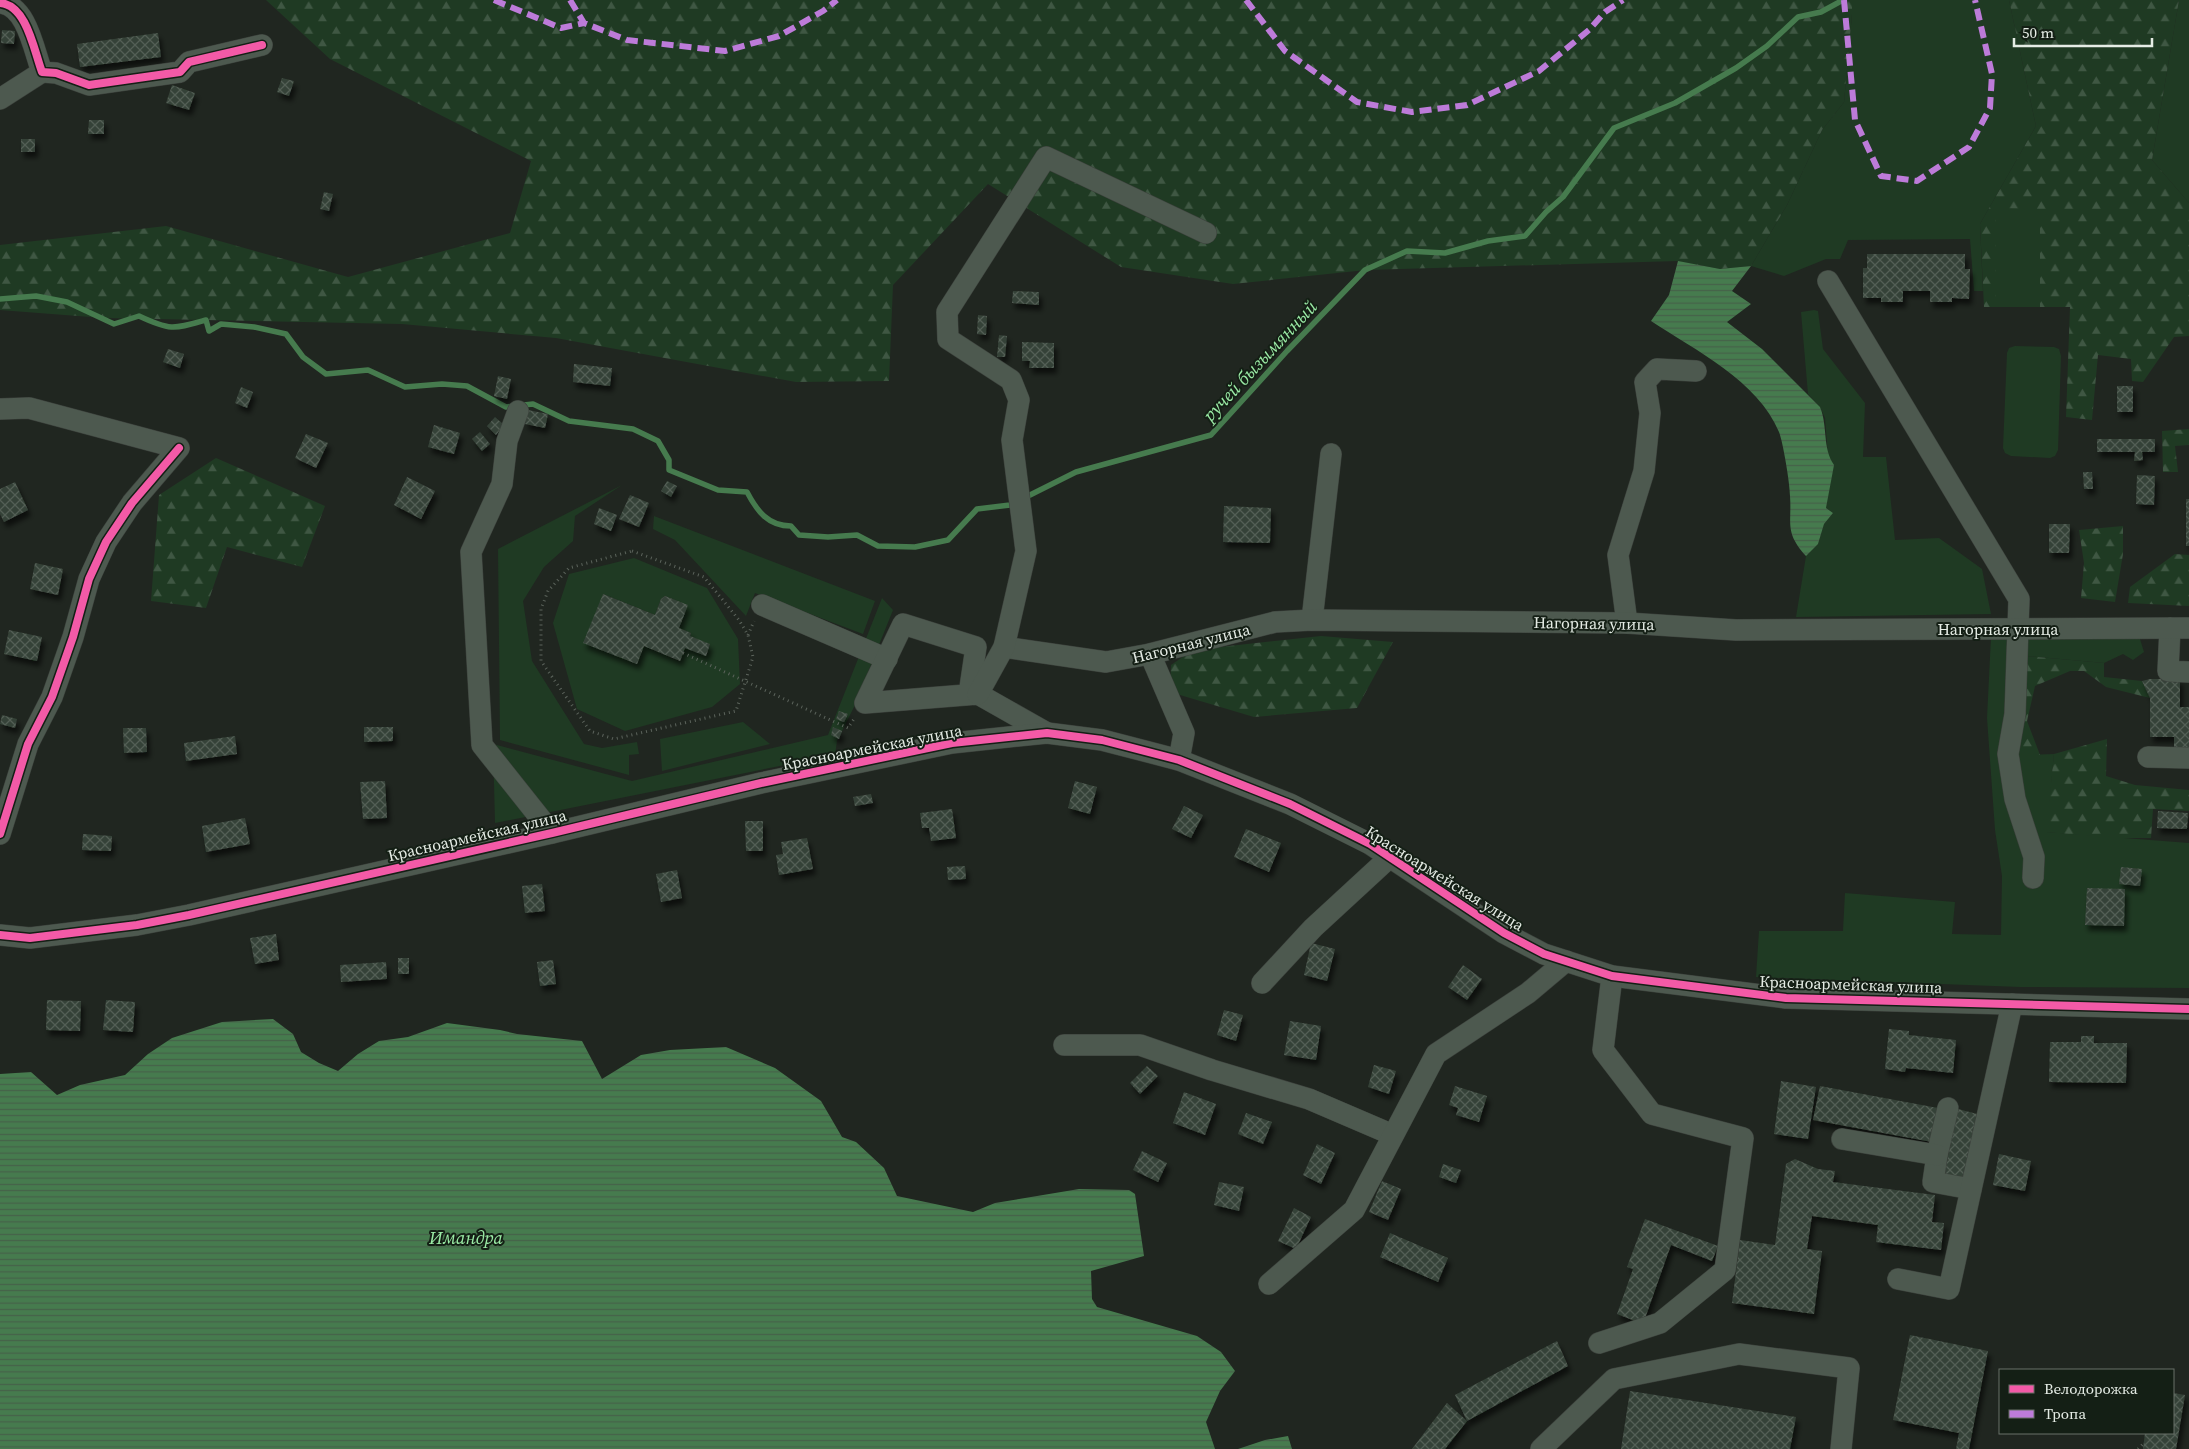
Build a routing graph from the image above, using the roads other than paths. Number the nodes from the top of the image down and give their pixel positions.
1 (0, 4) edge
2 (262, 45) dead end
3 (42, 72) junction
4 (0, 99) edge
5 (1206, 233) dead end
6 (1828, 281) dead end
7 (1696, 370) dead end
8 (0, 410) edge
9 (518, 411) dead end
10 (1330, 454) dead end
11 (762, 605) dead end
12 (1312, 620) junction
13 (1628, 622) junction
14 (2180, 628) edge
15 (2017, 629) junction
16 (1004, 647) junction
17 (1150, 654) junction
18 (888, 659) junction
19 (2189, 672) edge
20 (974, 694) junction
21 (1047, 733) junction
22 (2148, 757) dead end
23 (2189, 758) edge
24 (1179, 760) junction
25 (552, 833) junction
26 (0, 834) edge
27 (1390, 857) junction
28 (2033, 878) dead end
29 (0, 935) edge
30 (1566, 961) junction
31 (1612, 976) junction
32 (1262, 984) dead end
33 (2012, 1004) junction
34 (2189, 1009) edge
35 (1064, 1045) dead end
36 (1948, 1108) dead end
37 (1393, 1135) junction
38 (1842, 1139) dead end
39 (1937, 1155) junction
40 (1971, 1189) junction
41 (1898, 1279) dead end
42 (1269, 1284) dead end
43 (1599, 1343) dead end
44 (1541, 1449) edge
45 (1841, 1449) edge

1 - 3 street
2 - 3 street
3 - 4 street
5 - 16 street
6 - 15 street
7 - 13 street
8 - 26 street
9 - 25 street
10 - 12 street
11 - 18 street
12 - 13 street, Нагорная улица
12 - 17 street, Нагорная улица
13 - 15 street, Нагорная улица
14 - 15 street, Нагорная улица
14 - 19 street
15 - 28 street
16 - 17 street, Нагорная улица
16 - 20 street
17 - 24 street
18 - 20 street
18 - 20 street
20 - 21 street
21 - 24 street, Красноармейская улица
21 - 25 street, Красноармейская улица
22 - 23 street
24 - 27 street, Красноармейская улица
25 - 29 street, Красноармейская улица
27 - 30 street, Красноармейская улица
27 - 32 street
30 - 31 street, Красноармейская улица
30 - 37 street
31 - 33 street, Красноармейская улица
31 - 43 street
33 - 34 street, Красноармейская улица
33 - 40 street
35 - 37 street
36 - 39 street
37 - 42 street
38 - 39 street
39 - 40 street
40 - 41 street
44 - 45 street

